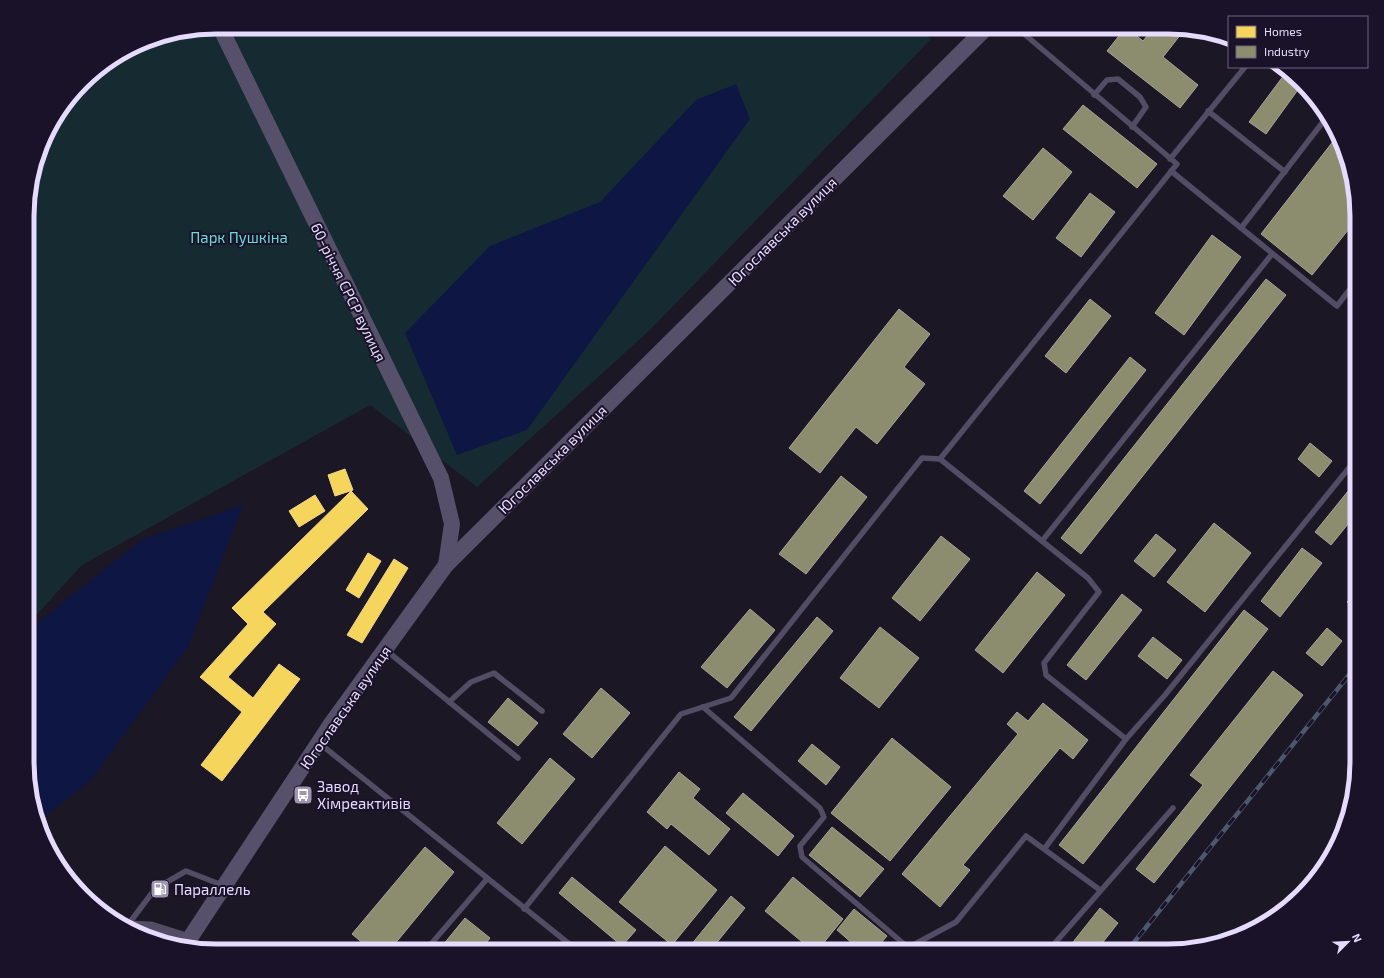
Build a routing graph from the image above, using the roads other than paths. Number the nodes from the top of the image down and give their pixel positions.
1 (223, 34) edge
2 (980, 34) edge
3 (1024, 34) edge
4 (1244, 68) edge
5 (1094, 95) junction
6 (1208, 111) junction
7 (1323, 121) edge
8 (1132, 127) junction
9 (1170, 159) junction
10 (1171, 171) junction
11 (1285, 172) junction
12 (1241, 228) junction
13 (1272, 254) junction
14 (1350, 289) edge
15 (940, 459) junction
16 (1350, 467) edge
17 (1042, 541) junction
18 (446, 565) junction
19 (385, 650) junction
20 (449, 702) junction
21 (703, 707) junction
22 (542, 711) dead end
23 (1126, 739) junction
24 (319, 742) junction
25 (518, 758) dead end
26 (1173, 808) dead end
27 (1045, 848) junction
28 (487, 879) junction
29 (224, 886) junction
30 (1100, 890) junction
31 (524, 909) junction
32 (130, 922) edge
33 (139, 926) edge
34 (183, 941) edge
35 (188, 942) edge
36 (431, 944) edge
37 (569, 944) edge
38 (904, 944) edge
39 (915, 944) edge
40 (1054, 944) edge

1 - 18 main road, 60-річчя СРСР вулиця
2 - 18 main road, Югославська вулиця
3 - 5 lane
4 - 6 lane
5 - 8 lane
5 - 8 lane
6 - 9 lane
6 - 11 lane
7 - 11 lane
8 - 9 lane
9 - 10 lane
10 - 12 lane
10 - 15 lane
11 - 12 lane
12 - 13 lane
13 - 14 lane
13 - 17 lane
15 - 17 lane
15 - 21 lane
16 - 23 lane
17 - 23 lane
18 - 19 main road, Югославська вулиця
19 - 20 lane
19 - 24 main road, Югославська вулиця
20 - 22 lane
20 - 25 lane
21 - 31 lane
21 - 38 lane
23 - 27 lane
24 - 28 lane
24 - 29 main road, Югославська вулиця
26 - 30 lane
27 - 30 lane
27 - 39 lane
28 - 31 lane
28 - 36 lane
29 - 32 lane
29 - 35 main road, Югославська вулиця
30 - 40 lane
31 - 37 lane
33 - 34 street

